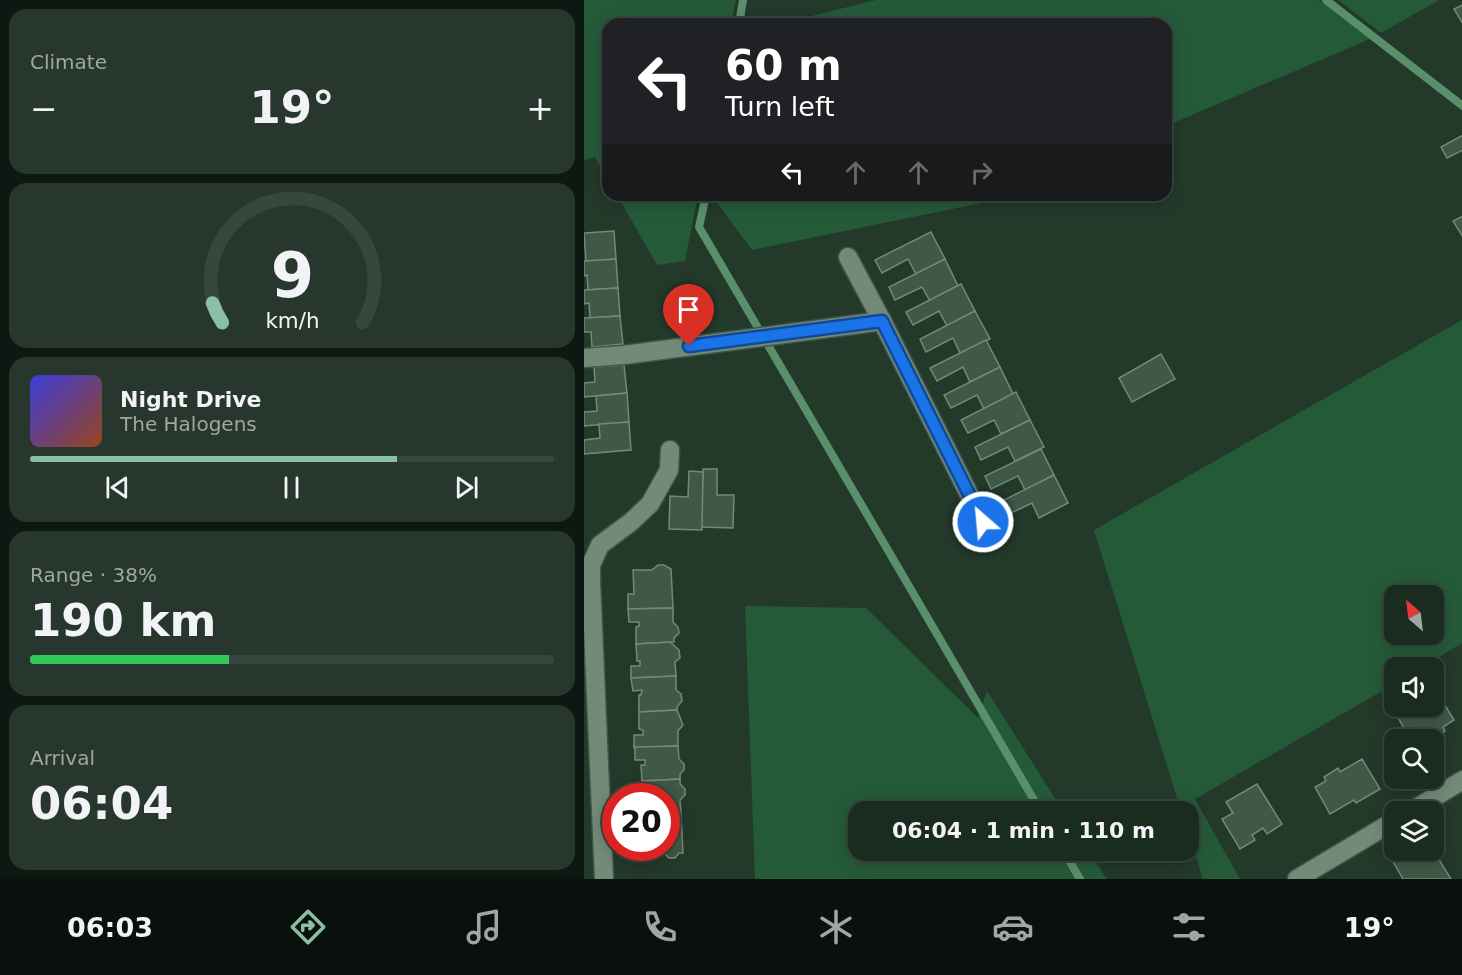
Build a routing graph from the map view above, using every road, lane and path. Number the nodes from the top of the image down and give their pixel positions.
1 (848, 257) dead end
2 (882, 321) junction
3 (584, 358) edge
4 (670, 450) dead end
5 (983, 522) dead end
6 (588, 579) edge
7 (592, 774) edge
8 (1463, 780) edge
9 (1428, 801) edge
10 (1384, 827) edge
11 (604, 879) edge
12 (1297, 879) edge

1 - 2 lane
2 - 3 lane
2 - 5 lane
4 - 6 lane
6 - 7 lane
7 - 11 lane
8 - 9 lane
10 - 12 lane

